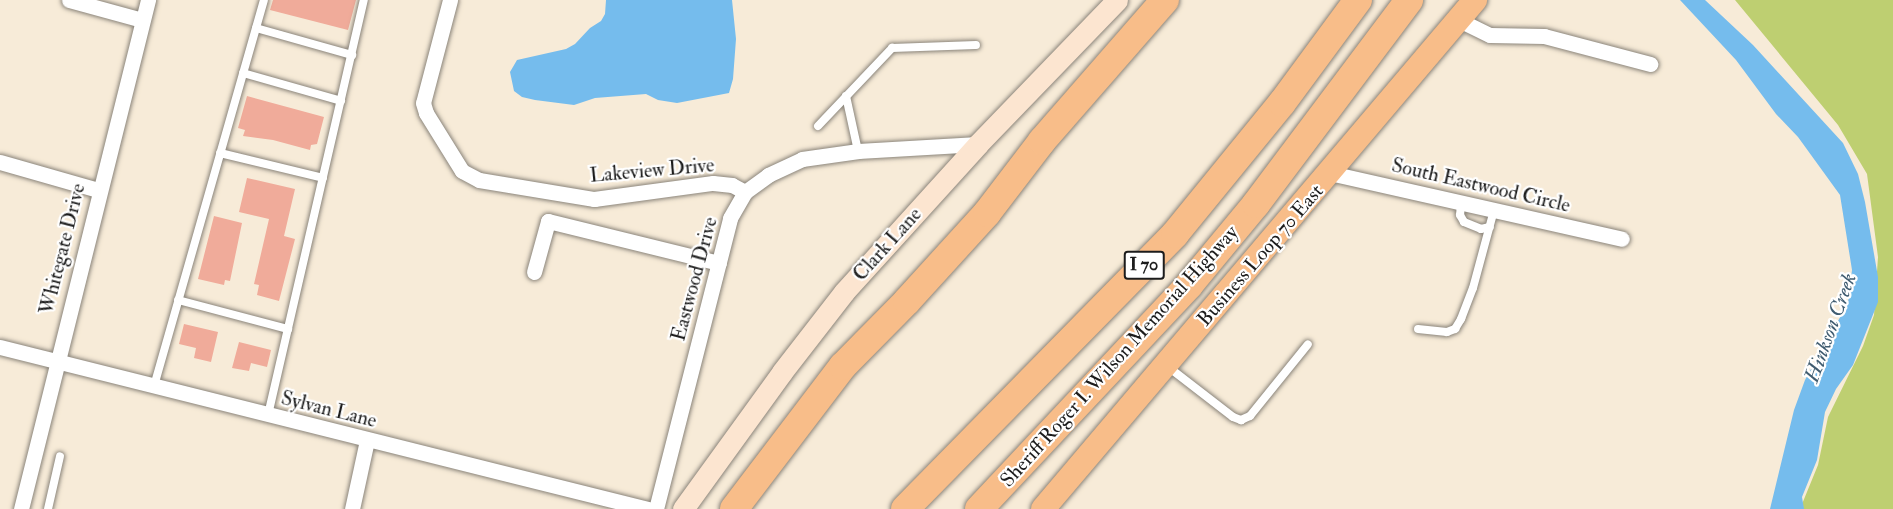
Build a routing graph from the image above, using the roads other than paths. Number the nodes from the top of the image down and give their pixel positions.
1 (69, 0) edge
2 (148, 0) edge
3 (264, 0) edge
4 (364, 0) edge
5 (450, 0) edge
6 (1117, 0) edge
7 (1165, 0) edge
8 (1358, 0) edge
9 (1409, 0) edge
10 (1475, 0) edge
11 (142, 20) junction
12 (1459, 20) junction
13 (256, 28) junction
14 (976, 45) dead end
15 (352, 55) junction
16 (1650, 64) dead end
17 (243, 73) junction
18 (846, 96) junction
19 (341, 101) junction
20 (818, 126) dead end
21 (978, 144) junction
22 (858, 151) junction
23 (220, 153) junction
24 (0, 162) edge
25 (1330, 173) junction
26 (323, 177) junction
27 (98, 190) junction
28 (746, 192) junction
29 (1461, 202) junction
30 (1494, 210) junction
31 (1490, 227) junction
32 (1622, 239) dead end
33 (718, 263) junction
34 (534, 272) dead end
35 (178, 300) junction
36 (288, 329) junction
37 (1418, 329) dead end
38 (1308, 344) dead end
39 (0, 347) edge
40 (57, 361) junction
41 (1166, 366) junction
42 (154, 386) junction
43 (268, 415) junction
44 (368, 440) junction
45 (60, 456) dead end
46 (21, 509) edge
47 (48, 509) edge
48 (352, 509) edge
49 (648, 509) edge
50 (656, 509) edge
51 (683, 509) edge
52 (734, 509) edge
53 (905, 509) edge
54 (979, 509) edge
55 (1043, 509) edge

1 - 11 street
2 - 11 street, Whitegate Drive
3 - 13 lane
4 - 15 lane
5 - 28 street, Lakeview Drive
6 - 21 street, Clark Lane
7 - 52 highway
8 - 53 highway, Sheriff Roger I. Wilson Memorial Highway / I 70
9 - 54 highway, Sheriff Roger I. Wilson Memorial Highway / I 70
10 - 12 main road, Business Loop 70 East
11 - 27 street, Whitegate Drive
12 - 16 street
12 - 25 main road, Business Loop 70 East
13 - 15 lane
13 - 17 lane
14 - 18 lane
15 - 19 lane
17 - 19 lane
17 - 23 lane
18 - 20 lane
18 - 22 lane
19 - 26 lane
21 - 22 street, Eastwood Drive
21 - 51 street, Clark Lane
22 - 28 street, Eastwood Drive
23 - 26 lane
23 - 35 lane
24 - 27 street
25 - 29 street, South Eastwood Circle
25 - 41 main road, Business Loop 70 East
26 - 36 lane
27 - 40 street, Whitegate Drive
28 - 33 street, Eastwood Drive
29 - 30 street, South Eastwood Circle
29 - 31 lane
30 - 31 lane
30 - 32 street, South Eastwood Circle
31 - 37 lane
33 - 34 street
33 - 50 street, Eastwood Drive
35 - 36 lane
35 - 42 lane
36 - 43 lane
38 - 41 lane
39 - 40 street, Sylvan Lane
40 - 42 street, Sylvan Lane
40 - 46 street, Whitegate Drive
41 - 55 main road, Business Loop 70 East
42 - 43 street, Sylvan Lane
43 - 44 street, Sylvan Lane
44 - 48 street
44 - 49 street, Sylvan Lane
45 - 47 lane

